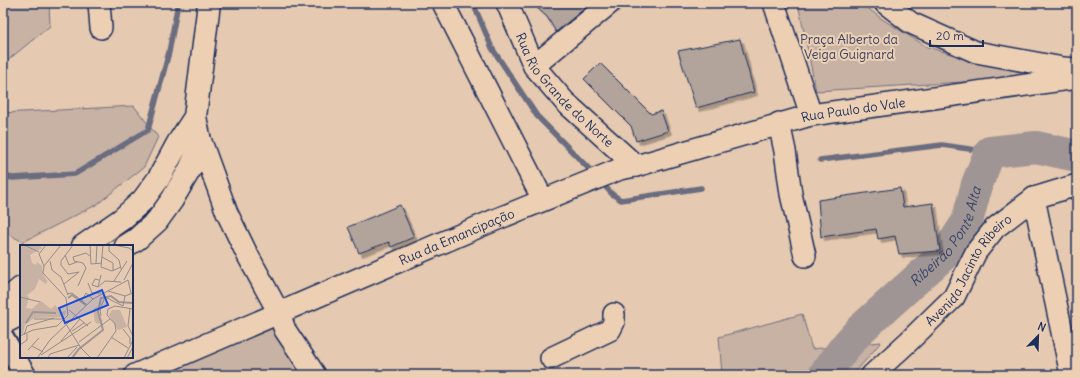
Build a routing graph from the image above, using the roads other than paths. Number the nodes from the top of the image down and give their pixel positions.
1 (99, 3) edge
2 (209, 3) edge
3 (443, 3) edge
4 (507, 3) edge
5 (610, 3) edge
6 (774, 3) edge
7 (885, 3) edge
8 (101, 28) dead end
9 (534, 66) junction
10 (1077, 69) edge
11 (1077, 78) edge
12 (811, 115) junction
13 (779, 123) junction
14 (197, 127) junction
15 (628, 167) junction
16 (1077, 185) edge
17 (1034, 198) junction
18 (543, 200) junction
19 (84, 245) edge
20 (128, 245) edge
21 (805, 256) dead end
22 (9, 312) edge
23 (279, 313) junction
24 (614, 314) dead end
25 (20, 355) edge
26 (21, 358) edge
27 (551, 358) dead end
28 (25, 375) edge
29 (136, 375) edge
30 (315, 375) edge
31 (872, 375) edge
32 (1071, 375) edge

1 - 8 street
2 - 14 main road
3 - 18 street
4 - 9 street, Rua Rio Grande do Norte
5 - 9 street
6 - 12 street
7 - 10 street
9 - 15 street, Rua Rio Grande do Norte
11 - 12 street, Rua Paulo do Vale
12 - 13 street, Rua Paulo do Vale
13 - 15 street, Rua Paulo do Vale
13 - 21 street
14 - 19 main road
14 - 20 main road
14 - 23 street
15 - 18 street, Rua da Emancipação
16 - 17 street, Avenida Jacinto Ribeiro
17 - 31 street, Avenida Jacinto Ribeiro
17 - 32 street
18 - 23 street, Rua da Emancipação
22 - 25 street
23 - 29 street, Rua da Emancipação
23 - 30 street
24 - 27 street
26 - 28 street

